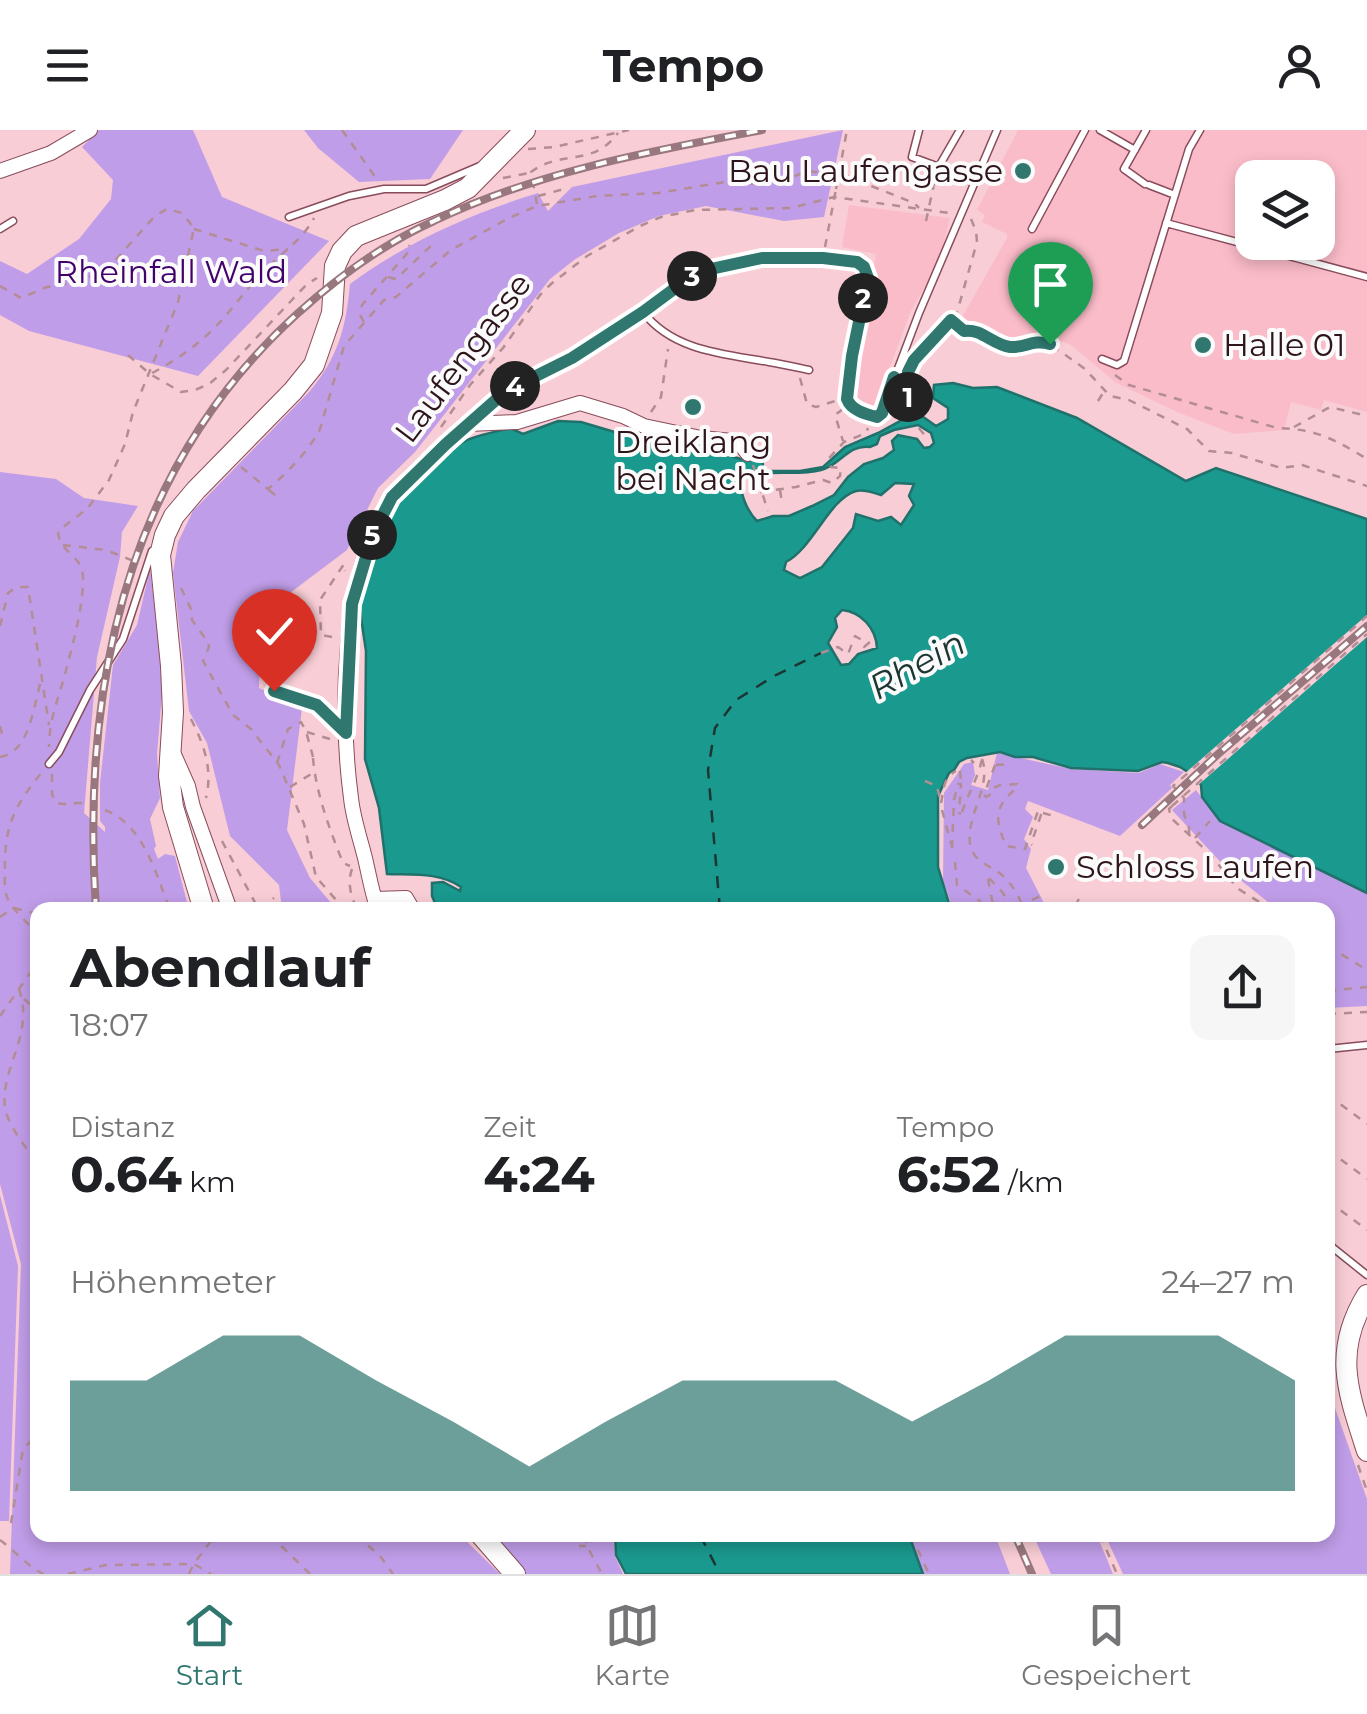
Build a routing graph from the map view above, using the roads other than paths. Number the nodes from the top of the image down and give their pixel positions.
1 (90, 130) edge
2 (919, 130) edge
3 (960, 130) edge
4 (997, 130) edge
5 (1085, 130) edge
6 (1100, 130) edge
7 (1146, 130) edge
8 (1200, 130) edge
9 (520, 136) edge
10 (1134, 150) junction
11 (0, 171) edge
12 (492, 175) junction
13 (1175, 196) junction
14 (288, 216) dead end
15 (13, 221) dead end
16 (1166, 223) junction
17 (1032, 229) dead end
18 (0, 230) edge
19 (1367, 277) edge
20 (643, 312) junction
21 (1106, 361) road end
22 (809, 370) dead end
23 (468, 424) junction
24 (749, 456) road end
25 (166, 535) junction
26 (274, 691) dead end
27 (340, 737) junction
28 (170, 745) junction
29 (49, 764) road end
30 (202, 902) edge
31 (227, 902) edge
32 (375, 902) edge
33 (1367, 1045) edge
34 (1335, 1048) edge
35 (1335, 1249) edge
36 (1367, 1275) edge
37 (1367, 1295) edge
38 (1362, 1455) edge
39 (487, 1542) edge
40 (515, 1574) edge

1 - 11 street
2 - 3 lane
4 - 20 lane, Laufengasse
5 - 17 lane
6 - 10 lane
7 - 10 lane
8 - 13 lane
9 - 12 street
10 - 13 lane
12 - 14 lane
12 - 25 street
13 - 16 lane
15 - 18 lane
16 - 19 lane
16 - 21 lane
20 - 22 lane
20 - 23 lane, Laufengasse
23 - 24 street, Laufengasse
23 - 27 street
25 - 28 street
25 - 29 lane
26 - 27 lane
27 - 32 street
28 - 30 street
28 - 31 street
33 - 34 lane
35 - 36 lane
37 - 38 street
39 - 40 street

